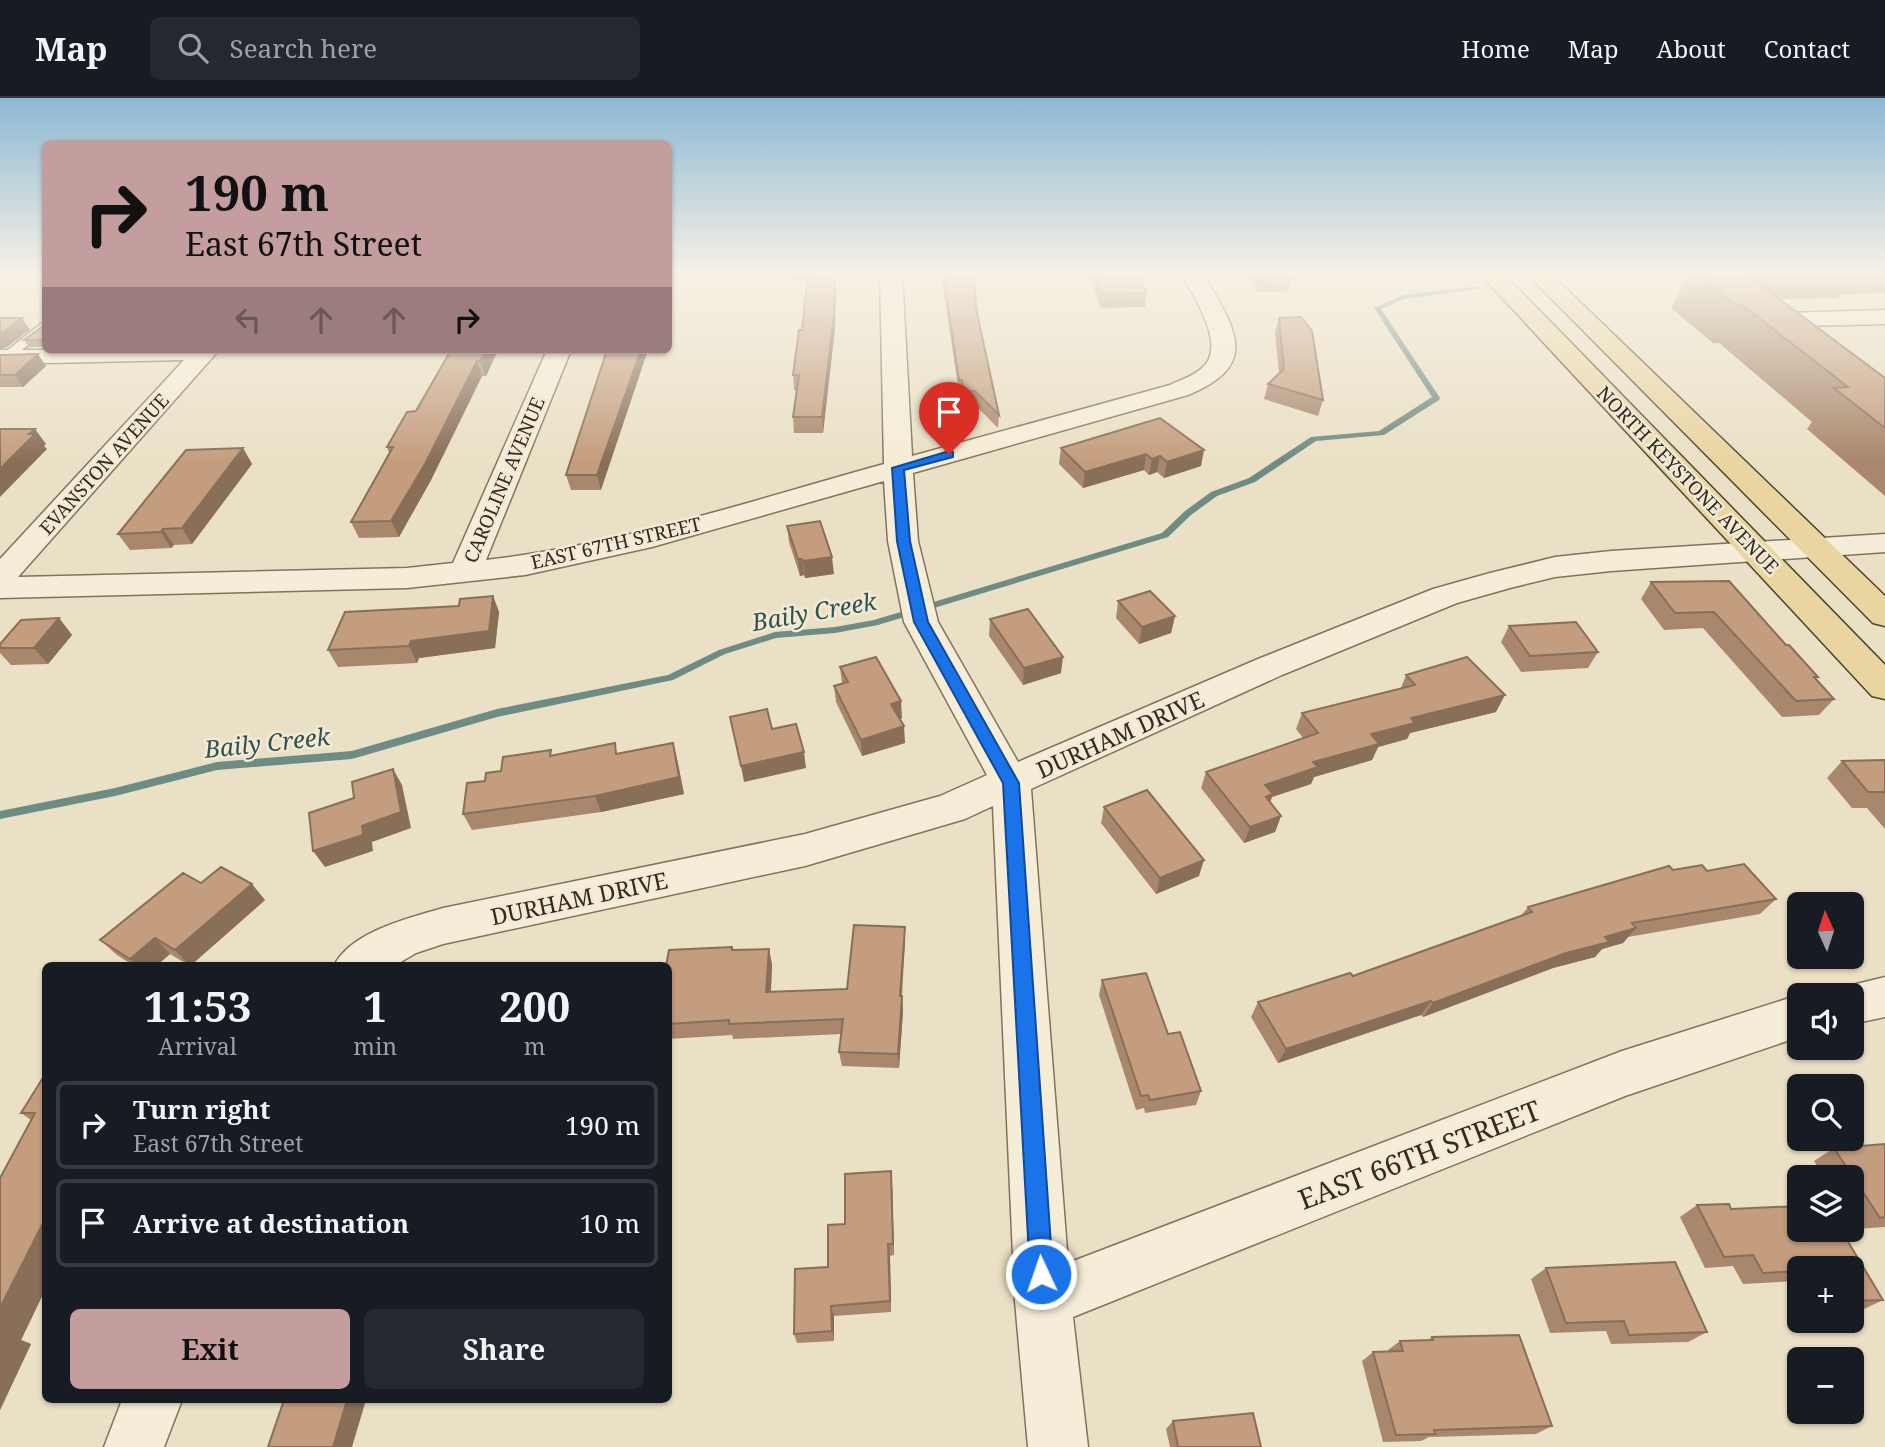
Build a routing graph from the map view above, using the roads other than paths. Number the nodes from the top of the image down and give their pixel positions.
1 (31, 336) edge
2 (893, 336) edge
3 (1224, 336) edge
4 (1554, 336) edge
5 (1594, 336) edge
6 (1801, 336) edge
7 (130, 354) edge
8 (203, 354) edge
9 (557, 354) edge
10 (2, 359) edge
11 (1885, 390) edge
12 (898, 468) junction
13 (1885, 543) edge
14 (1787, 550) junction
15 (465, 572) junction
16 (0, 578) edge
17 (0, 588) edge
18 (1885, 615) edge
19 (1885, 687) edge
20 (1011, 783) junction
21 (363, 961) edge
22 (1885, 997) edge
23 (1864, 1001) edge
24 (1787, 1020) edge
25 (1043, 1301) junction
26 (151, 1403) edge
27 (134, 1447) edge
28 (1058, 1447) edge

1 - 10 lane
2 - 12 street
3 - 12 street, EAST 67TH STREET
4 - 14 main road, NORTH KEYSTONE AVENUE
5 - 14 main road, NORTH KEYSTONE AVENUE
6 - 11 street
7 - 10 street
8 - 16 street, EVANSTON AVENUE
9 - 15 street, CAROLINE AVENUE
12 - 15 street, EAST 67TH STREET
12 - 20 street
13 - 14 street, DURHAM DRIVE
14 - 18 main road, NORTH KEYSTONE AVENUE
14 - 19 main road, NORTH KEYSTONE AVENUE
14 - 20 street, DURHAM DRIVE
15 - 17 street, EAST 67TH STREET
20 - 21 street, DURHAM DRIVE
20 - 25 street
22 - 23 street
24 - 25 street, EAST 66TH STREET
25 - 28 street
26 - 27 street

